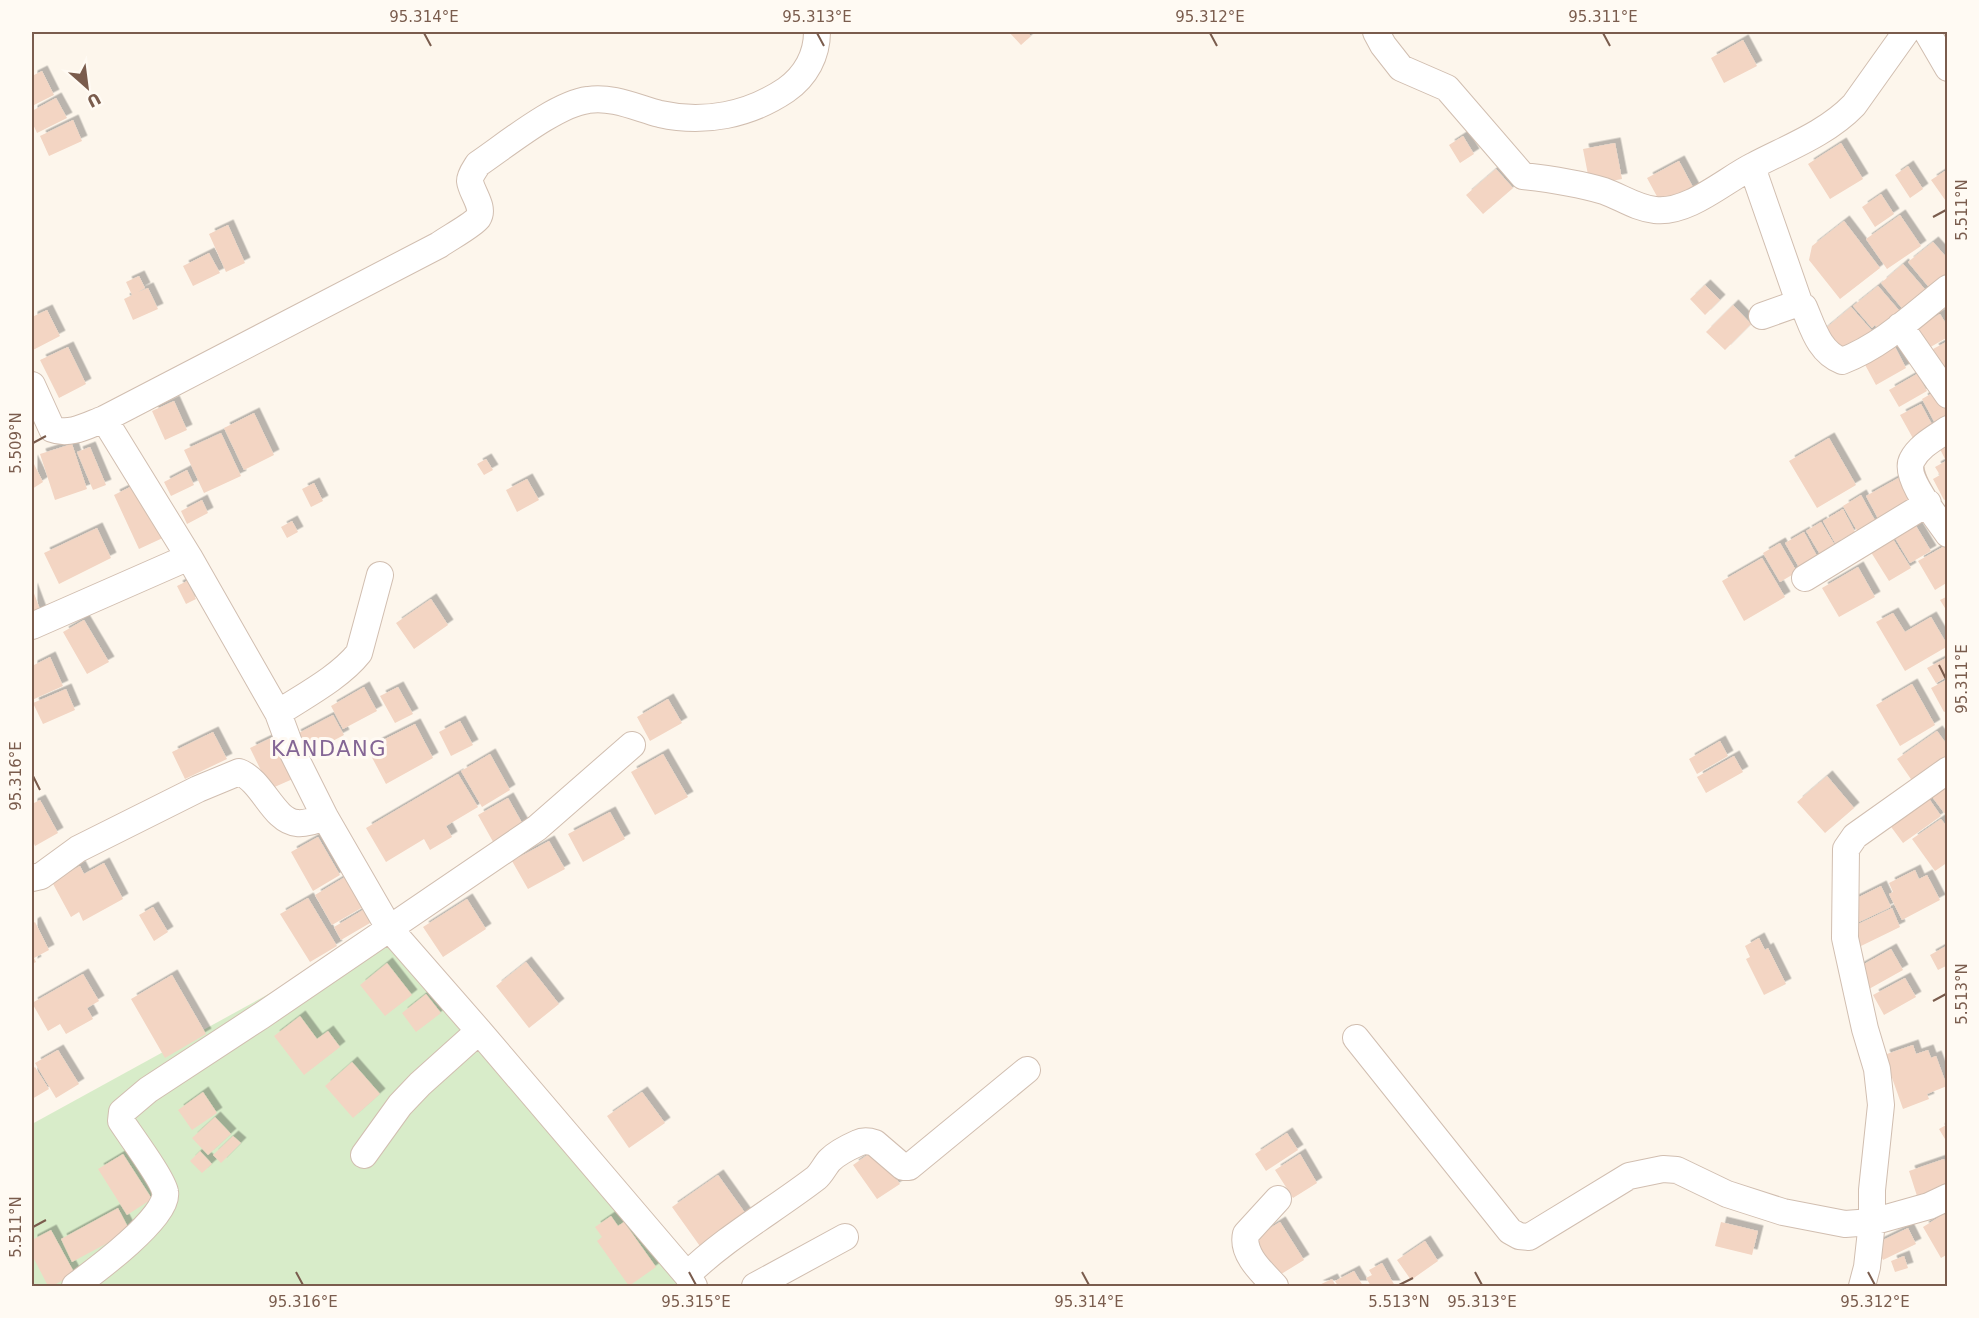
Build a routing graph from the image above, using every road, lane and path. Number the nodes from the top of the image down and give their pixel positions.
1 (817, 32) edge
2 (1376, 32) edge
3 (1906, 32) edge
4 (1927, 32) edge
5 (1947, 68) edge
6 (1752, 166) junction
7 (1947, 288) edge
8 (1800, 305) junction
9 (1762, 316) dead end
10 (1900, 326) junction
11 (32, 385) edge
12 (1947, 395) edge
13 (104, 418) junction
14 (1947, 429) edge
15 (1928, 503) junction
16 (1947, 534) edge
17 (189, 557) junction
18 (380, 575) dead end
19 (1805, 578) dead end
20 (32, 626) edge
21 (278, 713) junction
22 (632, 745) dead end
23 (1947, 770) edge
24 (325, 818) junction
25 (32, 878) edge
26 (389, 928) junction
27 (479, 1031) junction
28 (1356, 1038) dead end
29 (1026, 1070) dead end
30 (364, 1155) dead end
31 (1947, 1197) edge
32 (1278, 1199) dead end
33 (1872, 1222) junction
34 (845, 1237) dead end
35 (691, 1281) edge
36 (75, 1287) edge
37 (755, 1287) edge
38 (1275, 1287) edge
39 (1862, 1287) edge

1 - 13 street
2 - 6 street
3 - 6 street
4 - 5 street
6 - 8 street
7 - 10 street
8 - 9 street
8 - 10 street
10 - 12 street
11 - 13 street
13 - 17 street
14 - 15 street
15 - 16 street
15 - 19 street
17 - 20 street
17 - 21 street
18 - 21 street
21 - 24 street
22 - 26 street
23 - 33 street
24 - 25 street
24 - 26 street
26 - 27 street
26 - 36 street
27 - 30 street
27 - 35 street
28 - 33 street
29 - 35 street
31 - 33 street
32 - 38 street
33 - 39 street
34 - 37 street

